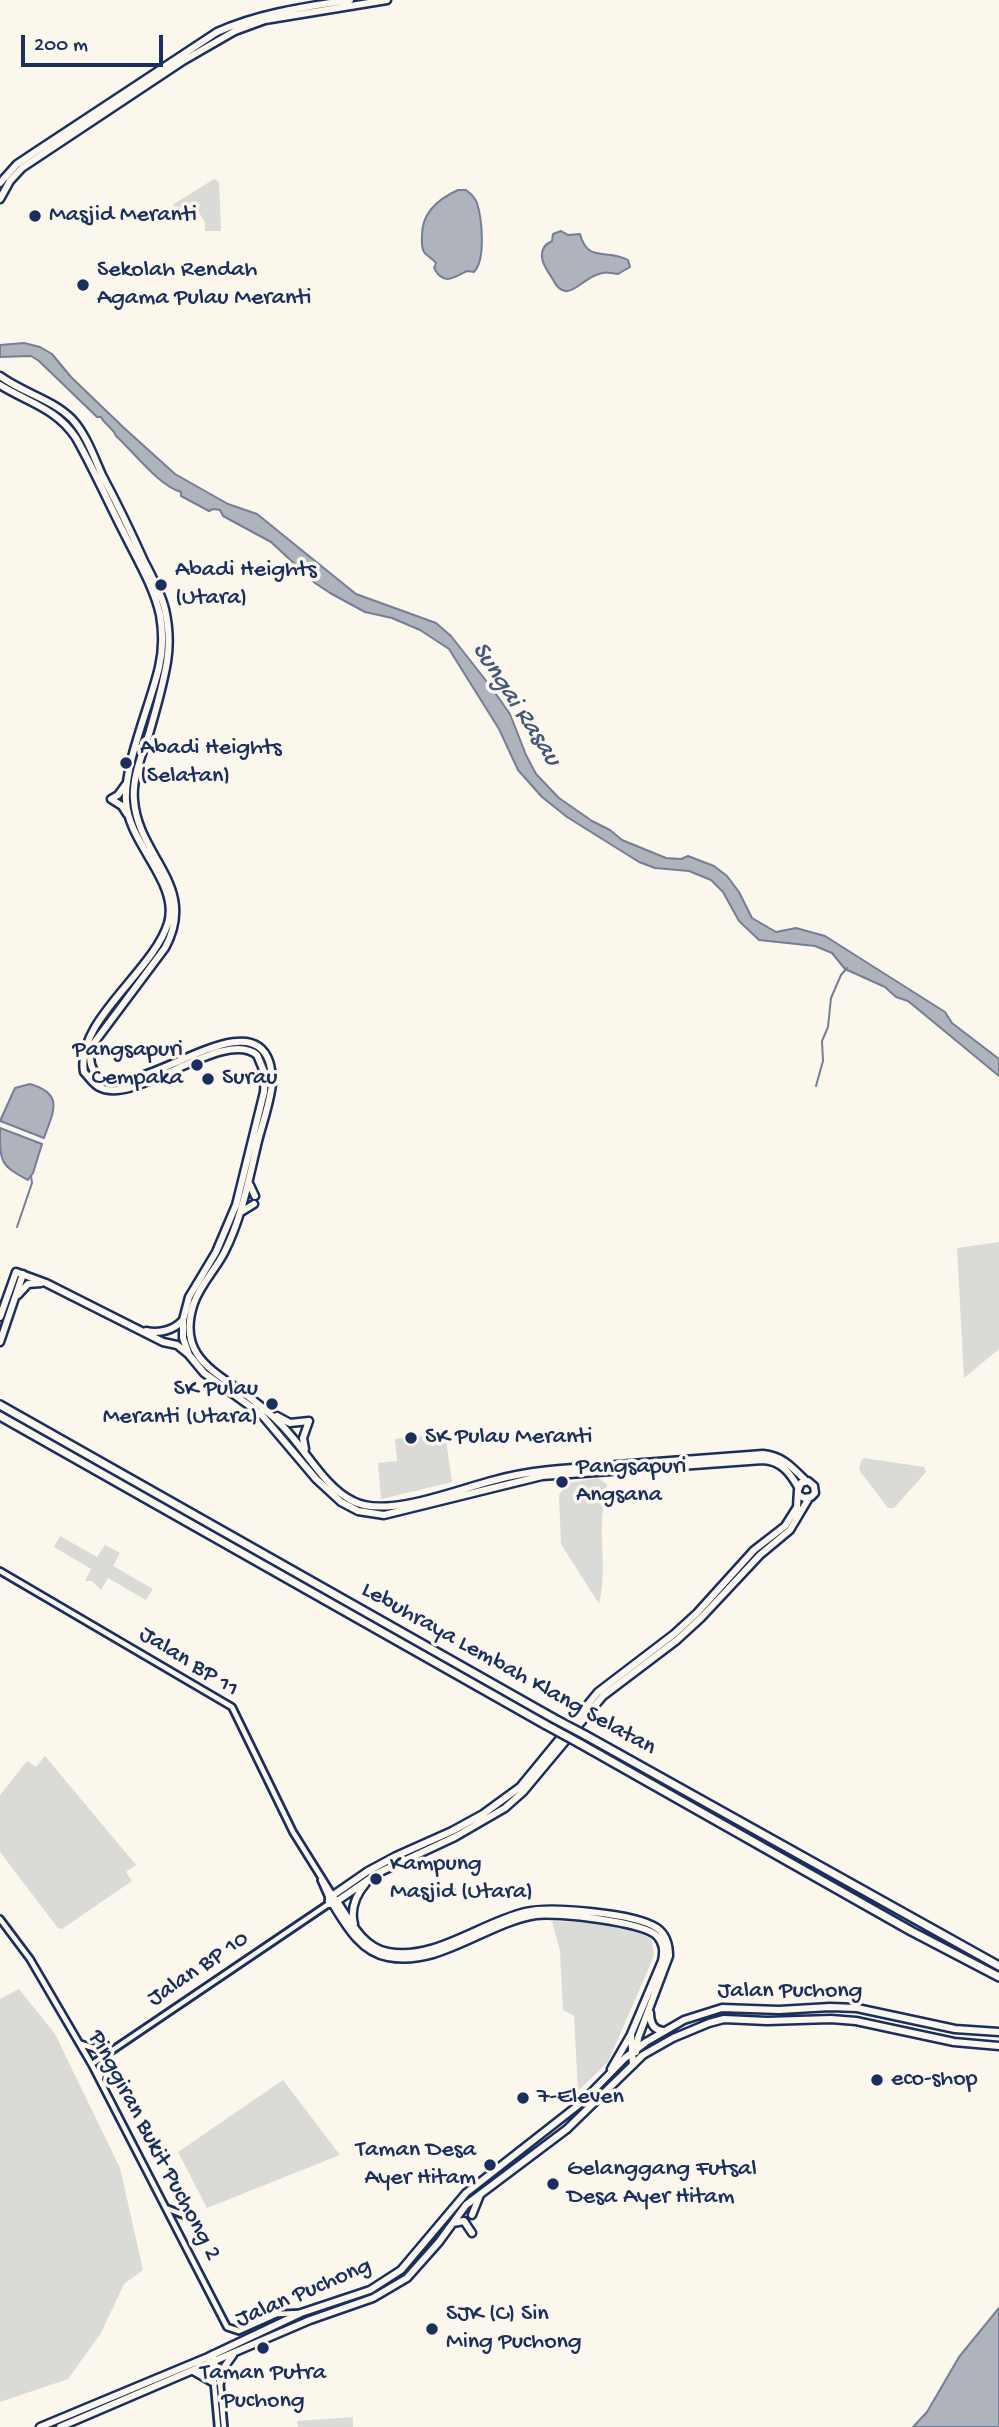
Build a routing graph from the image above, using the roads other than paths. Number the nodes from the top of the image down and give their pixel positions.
1 (350, 0) edge
2 (387, 0) edge
3 (0, 183) edge
4 (0, 200) edge
5 (0, 376) edge
6 (0, 385) edge
7 (128, 779) junction
8 (129, 818) junction
9 (248, 1181) junction
10 (240, 1214) junction
11 (19, 1273) junction
12 (46, 1283) junction
13 (14, 1301) junction
14 (0, 1317) edge
15 (183, 1320) junction
16 (145, 1331) junction
17 (0, 1342) edge
18 (189, 1355) junction
19 (3, 1406) edge
20 (272, 1414) junction
21 (0, 1416) edge
22 (306, 1454) junction
23 (806, 1481) junction
24 (799, 1491) junction
25 (809, 1498) junction
26 (0, 1571) edge
27 (372, 1877) junction
28 (332, 1901) junction
29 (0, 1919) edge
30 (355, 1928) junction
31 (999, 1966) edge
32 (999, 1977) edge
33 (652, 2001) junction
34 (748, 2009) junction
35 (740, 2020) junction
36 (663, 2031) junction
37 (997, 2032) edge
38 (631, 2034) junction
39 (80, 2044) junction
40 (999, 2046) edge
41 (634, 2052) junction
42 (108, 2054) junction
43 (92, 2064) junction
44 (634, 2064) junction
45 (606, 2077) junction
46 (100, 2080) junction
47 (481, 2193) junction
48 (165, 2207) junction
49 (472, 2215) dead end
50 (184, 2216) dead end
51 (453, 2223) junction
52 (472, 2233) dead end
53 (301, 2313) junction
54 (235, 2353) junction
55 (212, 2359) junction
56 (193, 2371) junction
57 (217, 2383) junction
58 (40, 2427) edge
59 (60, 2427) edge
60 (218, 2427) edge
61 (224, 2427) edge

1 - 3 main road
2 - 4 main road
5 - 9 main road
6 - 7 main road
7 - 8 main road
7 - 8 main road
8 - 15 main road
9 - 10 main road
9 - 10 main road
10 - 20 main road
11 - 12 main road
11 - 13 main road
11 - 14 main road
12 - 13 main road
12 - 16 main road
13 - 17 main road
15 - 16 main road
15 - 18 main road
16 - 18 main road
18 - 24 main road
19 - 31 highway, Lebuhraya Lembah Klang Selatan, bridge
20 - 22 main road
20 - 22 main road
21 - 32 highway, Lebuhraya Lembah Klang Selatan, bridge
22 - 23 main road
23 - 24 main road
23 - 25 main road
24 - 25 main road
24 - 28 main road
25 - 27 main road
26 - 28 street, Jalan BP 11
27 - 28 main road
27 - 30 main road
28 - 30 main road
28 - 38 main road
28 - 42 street, Jalan BP 10
29 - 39 street, Pinggiran Bukit Puchong 2
30 - 33 main road
33 - 36 main road
33 - 41 main road
34 - 35 main road
34 - 36 main road, Jalan Puchong
34 - 37 main road, Jalan Puchong
35 - 40 main road, Jalan Puchong
35 - 44 main road, Jalan Puchong
36 - 41 main road, Jalan Puchong
38 - 41 main road
38 - 45 main road
39 - 42 street
39 - 43 street, Pinggiran Bukit Puchong 2
41 - 44 main road
41 - 45 main road, Jalan Puchong
42 - 43 street, Jalan BP 10
42 - 46 street
43 - 46 street, Pinggiran Bukit Puchong 2
44 - 47 main road, Jalan Puchong
45 - 53 main road, Jalan Puchong
46 - 48 street, Pinggiran Bukit Puchong 2
47 - 49 main road
47 - 51 main road, Jalan Puchong
48 - 50 street
48 - 53 street, Pinggiran Bukit Puchong 2
51 - 52 main road
51 - 54 main road, Jalan Puchong
53 - 55 main road, Jalan Puchong
54 - 55 main road, Jalan Puchong
54 - 57 main road
55 - 56 main road, Jalan Puchong
55 - 57 street
55 - 58 main road, Jalan Puchong
56 - 57 main road
56 - 59 main road, Jalan Puchong
57 - 60 street
57 - 61 street

